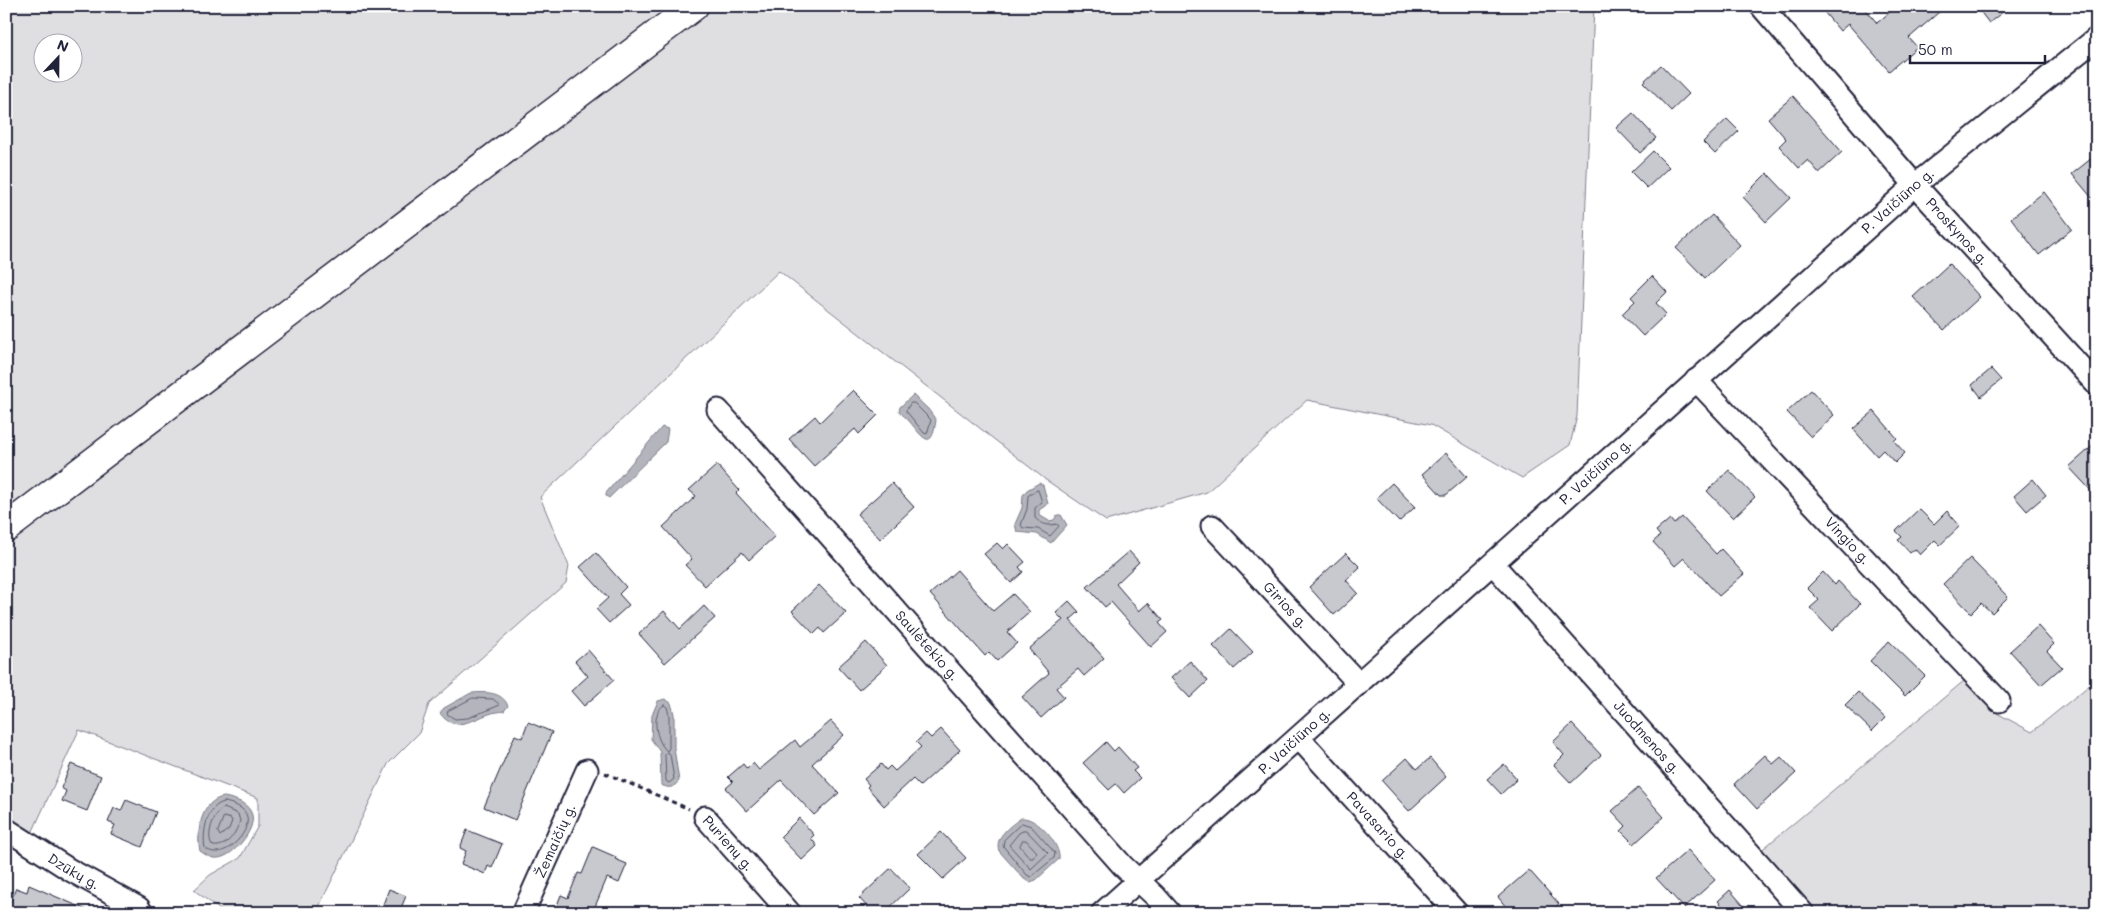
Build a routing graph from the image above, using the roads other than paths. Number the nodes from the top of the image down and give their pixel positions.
1 (694, 6) edge
2 (1760, 6) edge
3 (2097, 38) edge
4 (1915, 185) junction
5 (1696, 380) junction
6 (2097, 385) edge
7 (718, 410) dead end
8 (1212, 526) dead end
9 (6, 528) edge
10 (1493, 564) junction
11 (1359, 684) junction
12 (1999, 701) dead end
13 (1299, 738) junction
14 (592, 770) road end
15 (705, 817) road end
16 (6, 829) edge
17 (1138, 881) junction
18 (142, 913) edge
19 (523, 913) edge
20 (790, 913) edge
21 (1102, 913) edge
22 (1170, 913) edge
23 (1457, 913) edge
24 (1802, 913) edge

1 - 9 main road
2 - 4 street, Proskynos g.
3 - 4 street, P. Vaičiūno g.
4 - 5 street, P. Vaičiūno g.
4 - 6 street, Proskynos g.
5 - 10 street, P. Vaičiūno g.
5 - 12 street, Vingio g.
7 - 17 street, Saulėtekio g.
8 - 11 street, Girios g.
10 - 11 street, P. Vaičiūno g.
10 - 24 street, Juodmenos g.
11 - 13 street, P. Vaičiūno g.
13 - 17 street, P. Vaičiūno g.
13 - 23 street, Pavasario g.
14 - 19 street, Žemaičių g.
15 - 20 street, Purienų g.
16 - 18 street, Dzūkų g.
17 - 21 street, P. Vaičiūno g.
17 - 22 street, Saulėtekio g.

